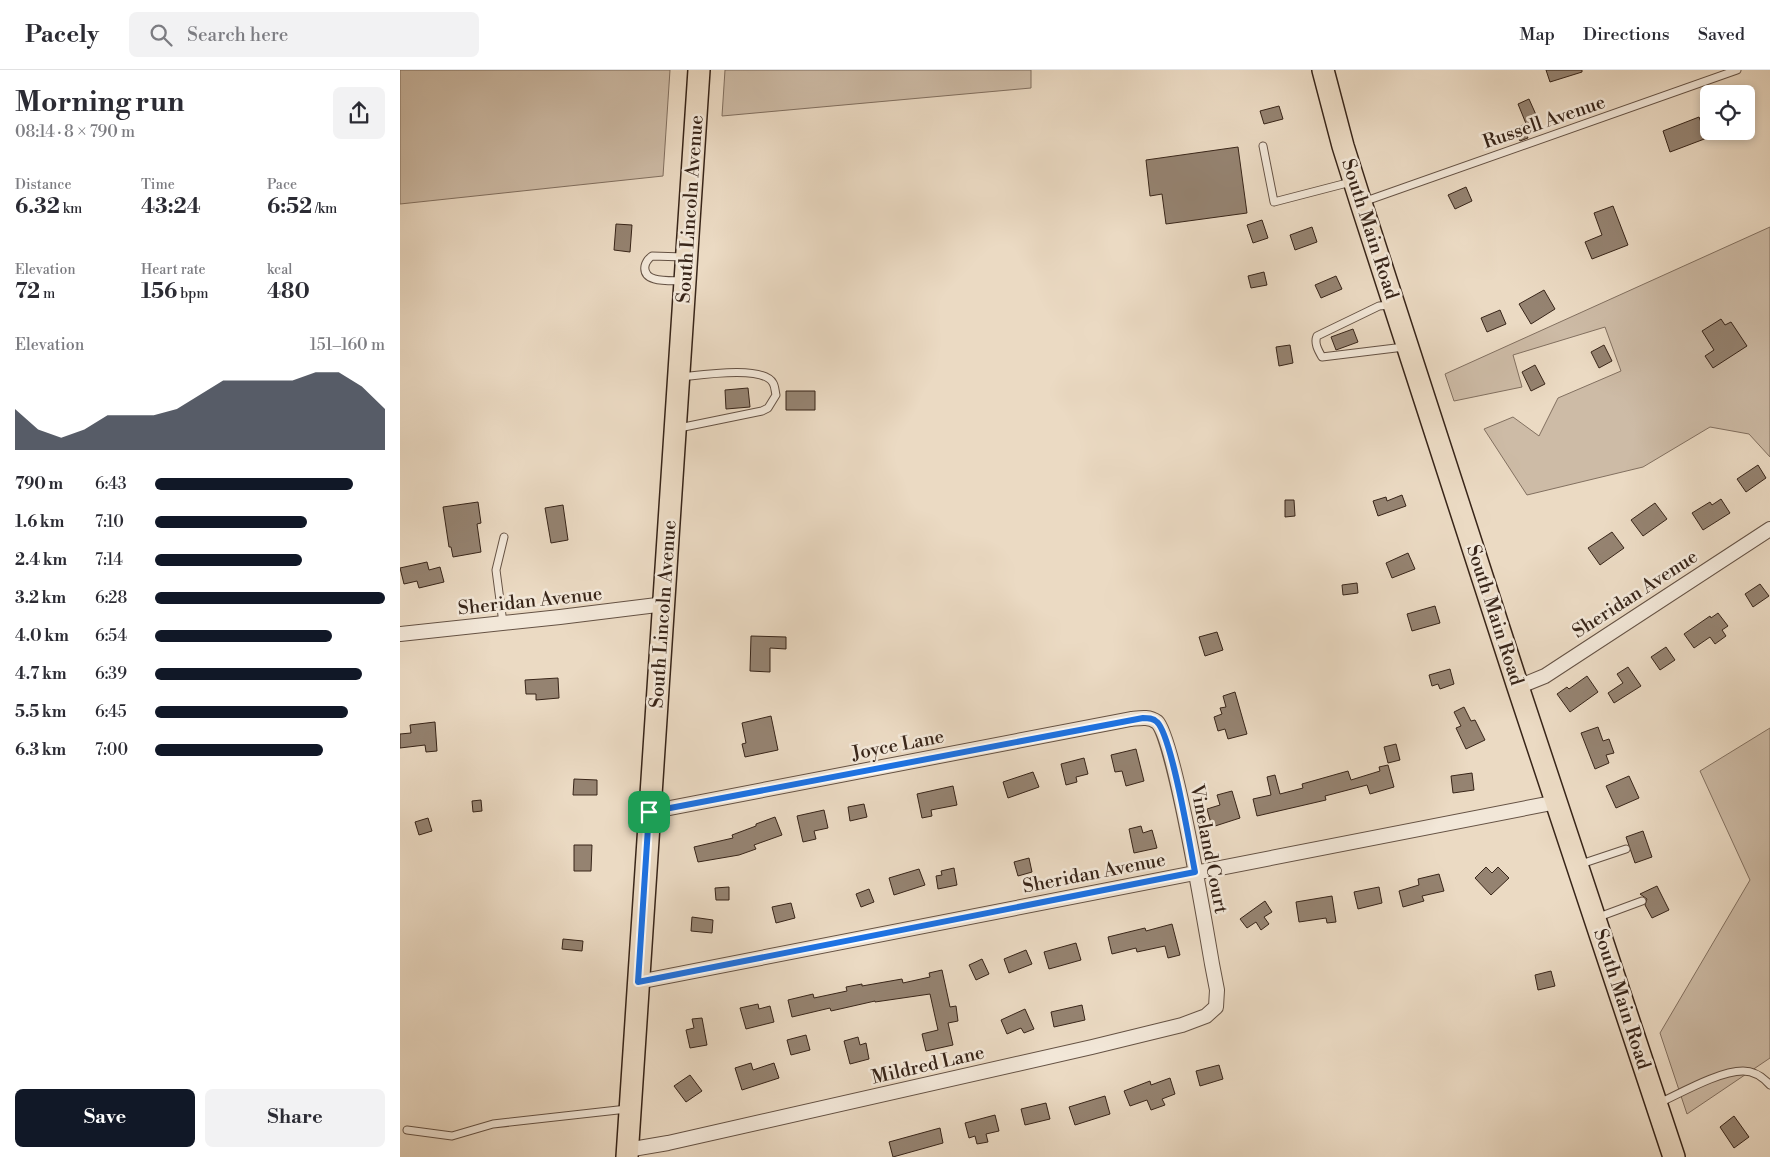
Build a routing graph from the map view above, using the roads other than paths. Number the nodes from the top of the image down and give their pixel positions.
1 (699, 70) edge
2 (1323, 70) edge
3 (1737, 70) edge
4 (1263, 146) dead end
5 (1354, 182) junction
6 (1361, 203) junction
7 (687, 257) junction
8 (685, 281) junction
9 (1393, 305) junction
10 (1407, 346) junction
11 (679, 377) junction
12 (676, 429) junction
13 (1770, 529) edge
14 (504, 536) dead end
15 (665, 604) junction
16 (503, 623) junction
17 (400, 634) edge
18 (1518, 687) junction
19 (1153, 720) joint
20 (1557, 802) junction
21 (649, 812) junction
22 (1626, 849) dead end
23 (1578, 865) junction
24 (1195, 872) junction
25 (1642, 901) dead end
26 (1595, 918) junction
27 (638, 982) junction
28 (1217, 990) joint
29 (1770, 1085) edge
30 (1657, 1105) junction
31 (630, 1108) junction
32 (407, 1130) dead end
33 (627, 1153) edge
34 (1674, 1157) edge

1 - 7 main road, South Lincoln Avenue
2 - 5 main road, South Main Road
3 - 6 lane, Russell Avenue
4 - 5 lane
5 - 6 main road, South Main Road
6 - 9 main road, South Main Road
7 - 8 main road, South Lincoln Avenue
7 - 8 lane
8 - 11 main road, South Lincoln Avenue
9 - 10 main road, South Main Road
9 - 10 lane
10 - 18 main road, South Main Road
11 - 12 main road, South Lincoln Avenue
11 - 12 lane
12 - 15 main road, South Lincoln Avenue
13 - 18 street, Sheridan Avenue
14 - 16 lane
15 - 16 street, Sheridan Avenue
15 - 21 main road, South Lincoln Avenue
16 - 17 street, Sheridan Avenue
18 - 20 main road, South Main Road
19 - 21 street, Joyce Lane
19 - 24 street, Vineland Court
20 - 23 main road, South Main Road
20 - 24 street, Sheridan Avenue
21 - 27 main road, South Lincoln Avenue
22 - 23 lane
23 - 26 main road, South Main Road
24 - 27 street, Sheridan Avenue
24 - 28 street, Vineland Court
25 - 26 lane
26 - 30 main road, South Main Road
27 - 31 main road, South Lincoln Avenue
28 - 33 street, Mildred Lane
29 - 30 lane
30 - 34 main road, South Main Road
31 - 32 lane
31 - 33 main road, South Lincoln Avenue

